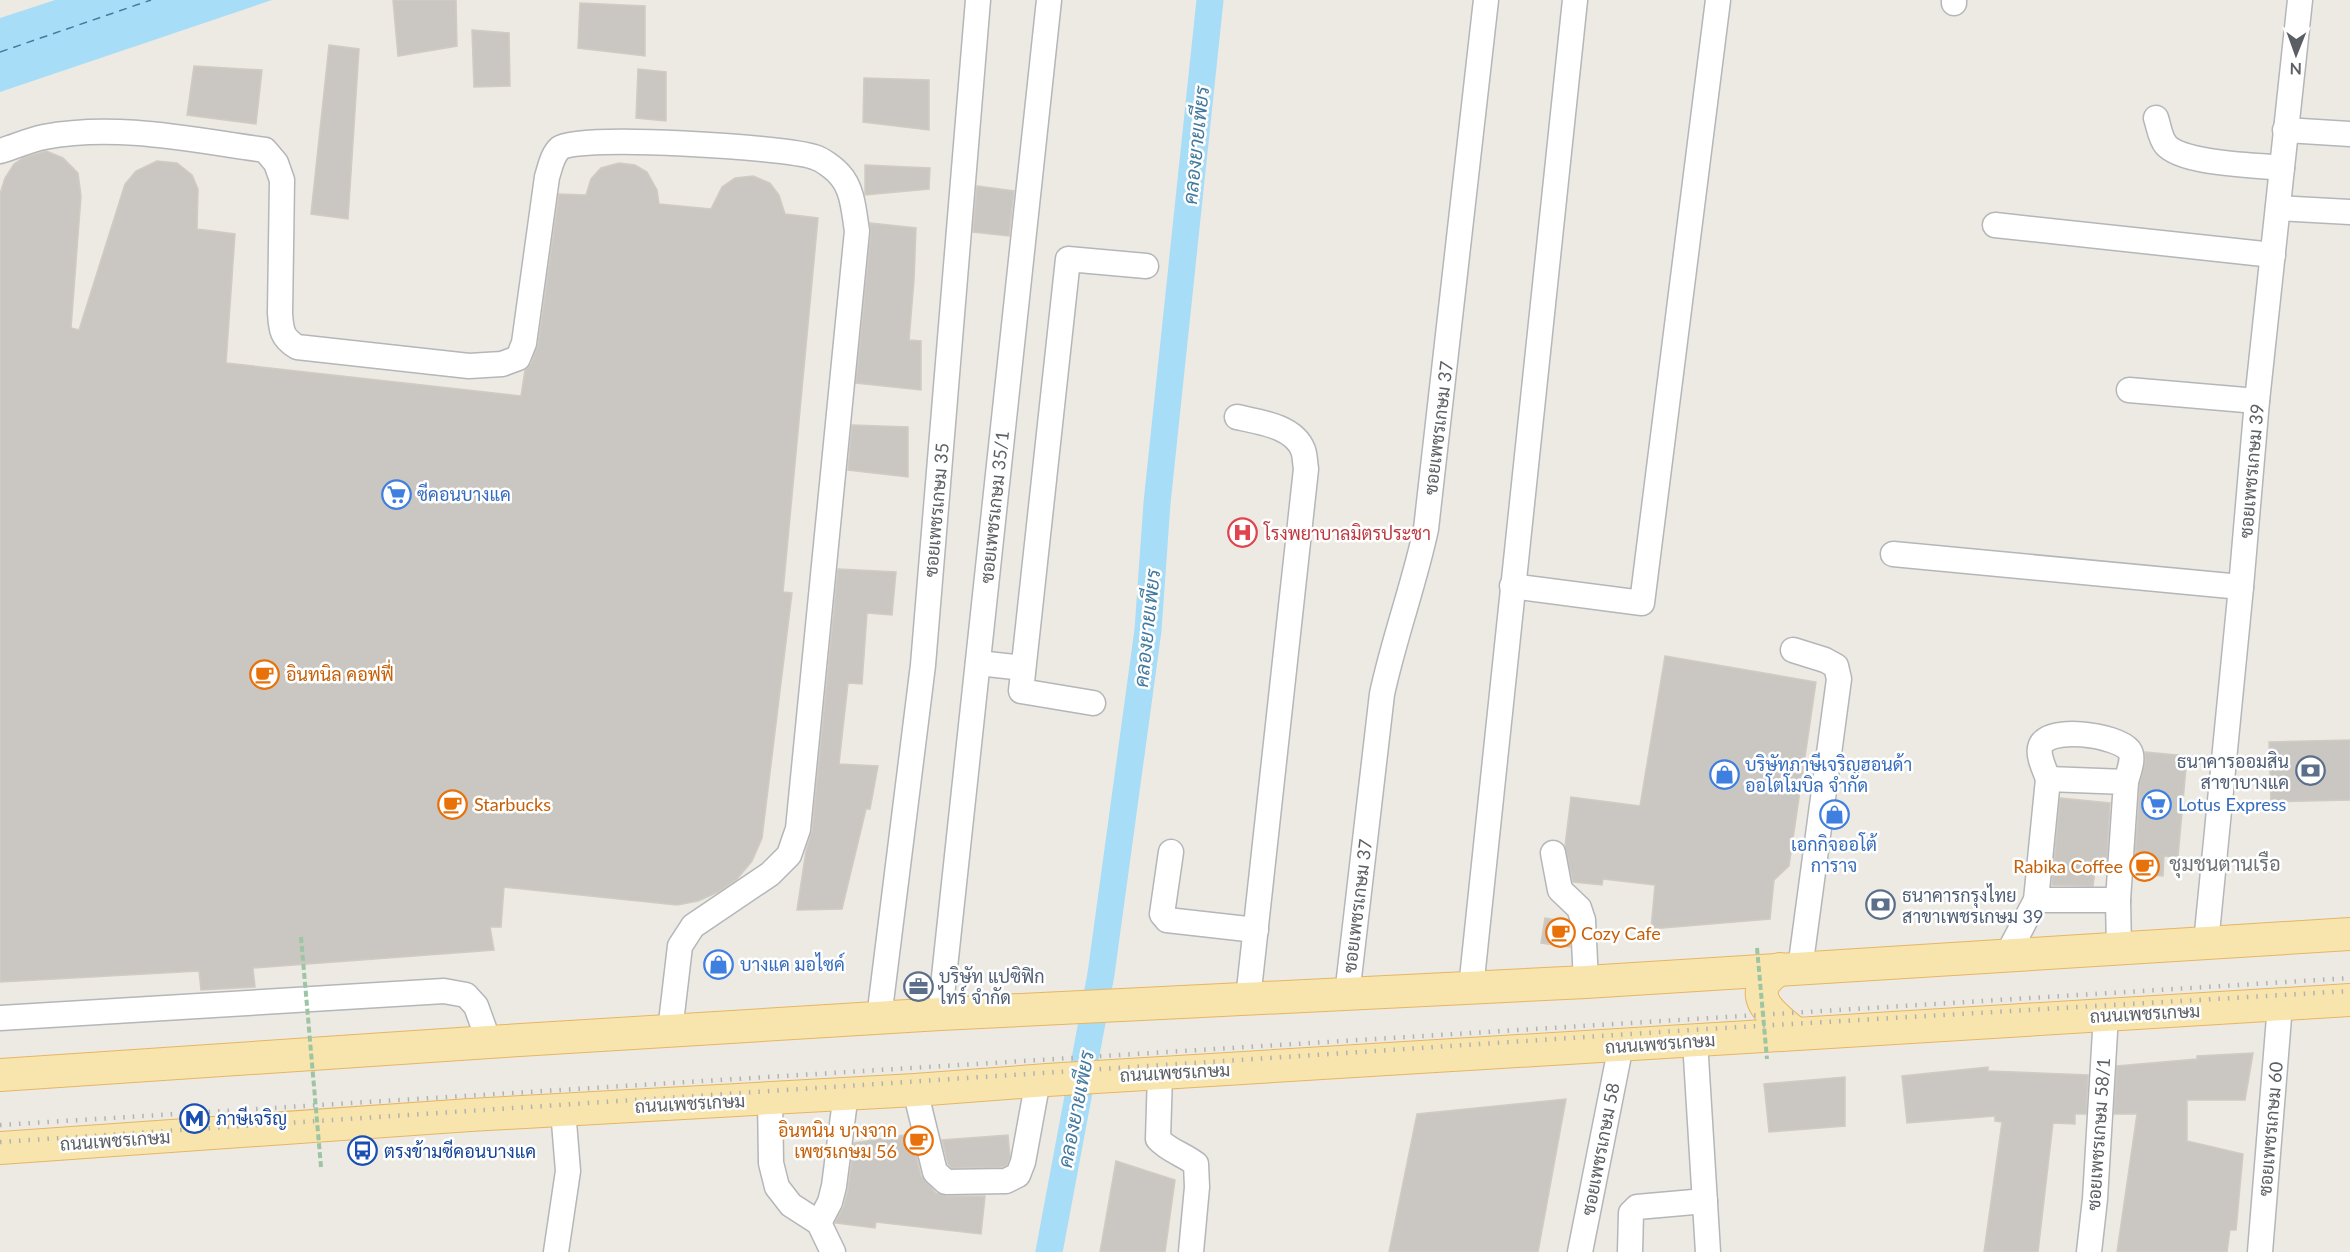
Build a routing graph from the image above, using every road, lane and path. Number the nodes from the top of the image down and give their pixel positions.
1 (978, 0) edge
2 (1049, 0) edge
3 (1486, 0) edge
4 (1575, 0) edge
5 (1718, 0) edge
6 (2300, 0) edge
7 (2157, 118) dead end
8 (2286, 130) junction
9 (2350, 134) edge
10 (0, 151) edge
11 (2282, 168) junction
12 (2278, 208) junction
13 (2350, 212) edge
14 (1995, 225) dead end
15 (2273, 255) junction
16 (1146, 266) dead end
17 (2129, 390) dead end
18 (2257, 401) junction
19 (1238, 417) dead end
20 (1893, 554) dead end
21 (1512, 586) junction
22 (2241, 586) junction
23 (1793, 650) dead end
24 (978, 663) junction
25 (1023, 668) junction
26 (1093, 703) dead end
27 (2048, 779) junction
28 (2126, 782) junction
29 (1171, 852) dead end
30 (1553, 854) dead end
31 (2036, 900) junction
32 (2118, 900) junction
33 (1256, 930) junction
34 (2350, 934) edge
35 (301, 937) dead end
36 (2206, 943) junction
37 (1757, 948) dead end
38 (2119, 948) junction
39 (2007, 955) junction
40 (1790, 969) junction
41 (1735, 973) junction
42 (1586, 982) junction
43 (1471, 988) junction
44 (1347, 995) junction
45 (1248, 999) junction
46 (2350, 1000) edge
47 (2280, 1005) junction
48 (940, 1014) junction
49 (2106, 1015) junction
50 (0, 1018) edge
51 (879, 1018) junction
52 (670, 1031) junction
53 (1796, 1034) junction
54 (1737, 1038) junction
55 (1695, 1041) junction
56 (489, 1042) junction
57 (1621, 1045) junction
58 (1767, 1059) dead end
59 (1160, 1073) junction
60 (0, 1076) edge
61 (1043, 1080) junction
62 (915, 1090) junction
63 (846, 1093) junction
64 (770, 1098) junction
65 (563, 1110) junction
66 (0, 1148) edge
67 (321, 1167) dead end
68 (1705, 1201) junction
69 (819, 1223) junction
70 (556, 1252) edge
71 (833, 1252) edge
72 (1191, 1252) edge
73 (1580, 1252) edge
74 (1630, 1252) edge
75 (1708, 1252) edge
76 (2089, 1252) edge
77 (2260, 1252) edge

1 - 51 street, ซอยเพชรเกษม 35
2 - 24 street, ซอยเพชรเกษม 35/1
3 - 44 street, ซอยเพชรเกษม 37
4 - 21 street
5 - 21 street
6 - 8 street, ซอยเพชรเกษม 39
7 - 11 street
8 - 9 street
8 - 11 street, ซอยเพชรเกษม 39
10 - 52 street
11 - 12 street, ซอยเพชรเกษม 39
12 - 13 street
12 - 15 street, ซอยเพชรเกษม 39
14 - 15 street
15 - 18 street, ซอยเพชรเกษม 39
16 - 25 street
17 - 18 street
18 - 22 street, ซอยเพชรเกษม 39
19 - 33 street
20 - 22 street
21 - 43 street
22 - 36 street, ซอยเพชรเกษม 39
23 - 40 street
24 - 25 street
24 - 48 street, ซอยเพชรเกษม 35/1
25 - 26 street
27 - 28 street
27 - 28 street
27 - 31 street
28 - 32 street
29 - 33 street
30 - 42 street
31 - 32 street
31 - 39 street
32 - 38 street
33 - 45 street
34 - 36 main road
35 - 67 path, bridge
36 - 38 main road
37 - 58 path, bridge
38 - 39 main road
39 - 40 main road
40 - 41 main road
40 - 53 main road
41 - 42 main road
41 - 54 main road
42 - 43 main road
43 - 44 main road
44 - 45 main road
45 - 48 main road
46 - 47 main road, ถนนเพชรเกษม
47 - 49 main road, ถนนเพชรเกษม
47 - 77 street, ซอยเพชรเกษม 60
48 - 51 main road
49 - 53 main road, ถนนเพชรเกษม
49 - 76 street, ซอยเพชรเกษม 58/1
50 - 56 street
51 - 52 main road
52 - 56 main road
53 - 54 main road, ถนนเพชรเกษม
54 - 55 main road, ถนนเพชรเกษม
55 - 57 main road, ถนนเพชรเกษม
55 - 68 street
56 - 60 main road
57 - 59 main road, ถนนเพชรเกษม
57 - 73 street, ซอยเพชรเกษม 58
59 - 61 main road, ถนนเพชรเกษม
59 - 72 street
61 - 62 main road, ถนนเพชรเกษม
61 - 62 street
62 - 63 main road, ถนนเพชรเกษม
63 - 64 main road, ถนนเพชรเกษม
63 - 69 street
64 - 65 main road, ถนนเพชรเกษม
64 - 69 street
65 - 66 main road, ถนนเพชรเกษม
65 - 70 street
68 - 74 street
68 - 75 street
69 - 71 street

